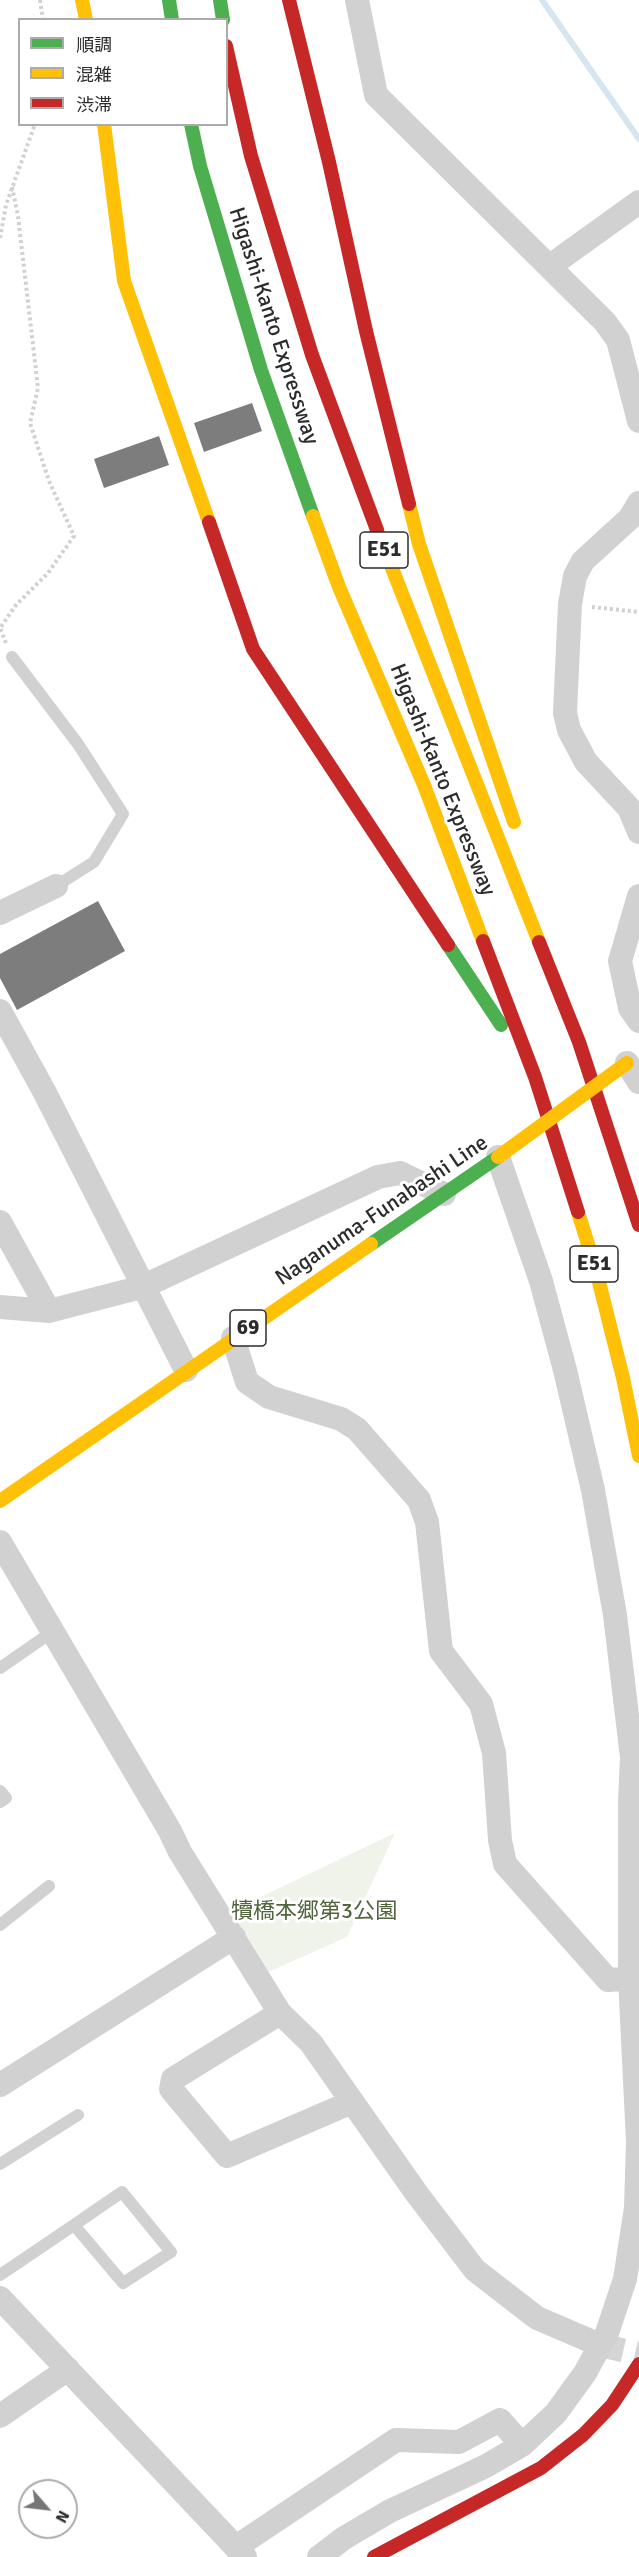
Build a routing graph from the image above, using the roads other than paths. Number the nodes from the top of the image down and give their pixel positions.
1 (82, 0) edge
2 (169, 0) edge
3 (220, 0) edge
4 (289, 0) edge
5 (357, 0) edge
6 (86, 18) edge
7 (172, 18) edge
8 (223, 18) edge
9 (228, 55) edge
10 (104, 126) edge
11 (191, 126) edge
12 (639, 202) edge
13 (550, 266) junction
14 (639, 421) edge
15 (639, 503) edge
16 (12, 657) road end
17 (639, 832) edge
18 (520, 838) dead end
19 (56, 886) joint
20 (639, 896) edge
21 (0, 913) edge
22 (560, 958) dead end
23 (0, 1011) edge
24 (639, 1021) edge
25 (579, 1042) junction
26 (635, 1067) edge
27 (536, 1077) junction
28 (498, 1157) junction
29 (444, 1194) junction
30 (0, 1222) edge
31 (639, 1226) edge
32 (142, 1287) junction
33 (0, 1307) edge
34 (50, 1311) junction
35 (234, 1338) junction
36 (186, 1370) junction
37 (639, 1456) edge
38 (0, 1501) edge
39 (0, 1542) edge
40 (52, 1632) junction
41 (0, 1668) edge
42 (0, 1791) edge
43 (0, 1802) edge
44 (49, 1887) dead end
45 (0, 1925) edge
46 (234, 1937) junction
47 (635, 1978) edge
48 (280, 2013) junction
49 (0, 2085) edge
50 (352, 2102) junction
51 (78, 2115) dead end
52 (0, 2164) edge
53 (74, 2225) junction
54 (0, 2275) edge
55 (0, 2298) edge
56 (600, 2345) junction
57 (639, 2364) edge
58 (68, 2369) junction
59 (0, 2416) edge
60 (522, 2445) junction
61 (240, 2552) edge
62 (320, 2557) edge
63 (374, 2557) edge

1 - 6 main road
2 - 7 main road
3 - 8 main road
4 - 18 main road
5 - 13 street
9 - 25 main road, Higashi-Kanto Expressway / E51
10 - 27 main road
11 - 27 main road, Higashi-Kanto Expressway / E51
12 - 13 street
13 - 14 street
15 - 17 street
16 - 19 lane
19 - 21 street
20 - 24 street
22 - 25 main road
23 - 32 street
25 - 31 main road, Higashi-Kanto Expressway / E51
26 - 28 main road, Naganuma-Funabashi Line / 69, bridge
27 - 37 main road, Higashi-Kanto Expressway / E51
28 - 29 main road, Naganuma-Funabashi Line / 69
28 - 47 street
29 - 32 street
29 - 35 main road, Naganuma-Funabashi Line / 69
30 - 34 street
32 - 34 street
32 - 36 street
33 - 34 street
35 - 36 main road, Naganuma-Funabashi Line / 69
35 - 47 street
36 - 38 main road, Naganuma-Funabashi Line / 69
39 - 40 street
40 - 41 lane
40 - 46 street
42 - 43 lane
44 - 45 lane
46 - 48 street
46 - 49 street
47 - 56 street
48 - 50 street
48 - 50 street
50 - 56 street
51 - 52 lane
53 - 53 lane
53 - 54 lane
55 - 58 street
56 - 60 street
57 - 63 main road
58 - 59 street
58 - 61 street
60 - 61 street
60 - 62 street

